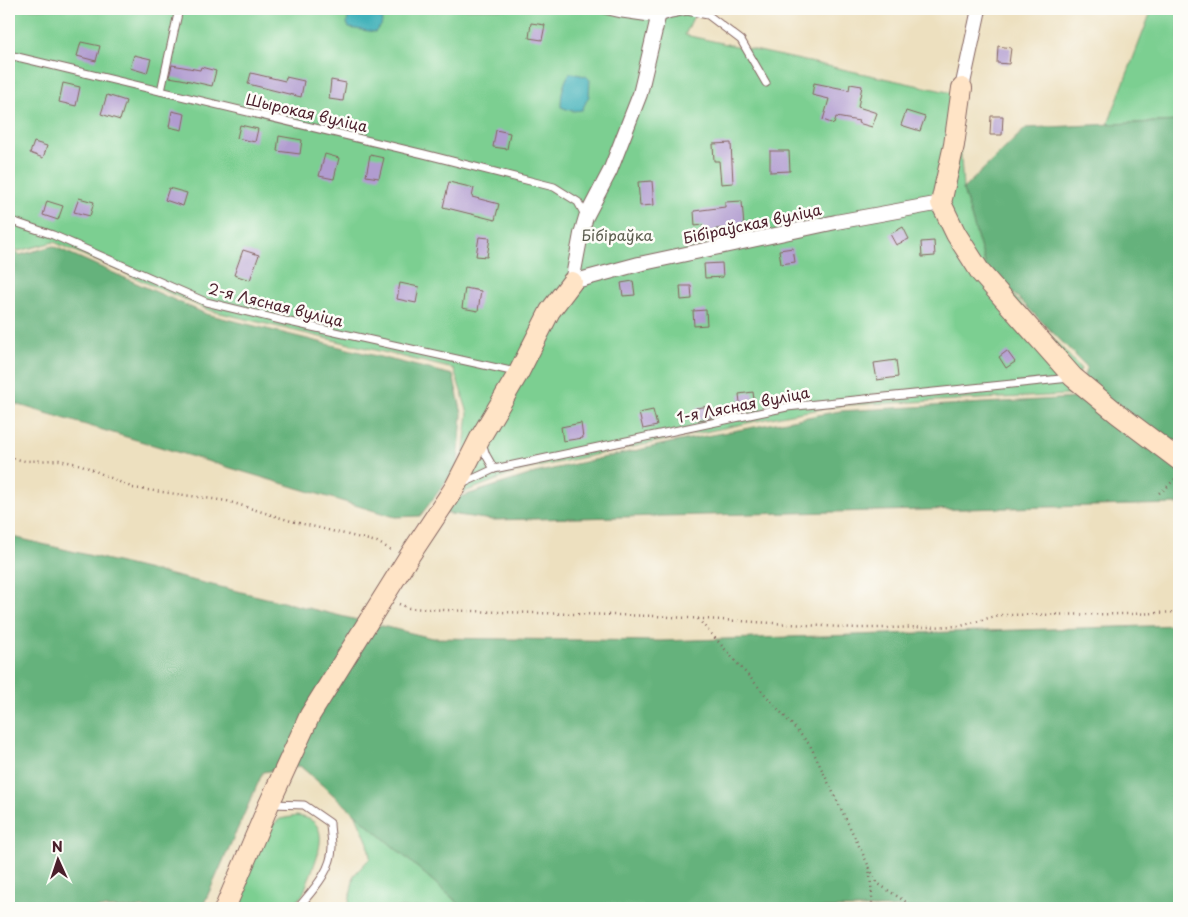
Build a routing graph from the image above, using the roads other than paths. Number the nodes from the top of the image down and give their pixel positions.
1 (179, 9) edge
2 (600, 9) edge
3 (979, 9) edge
4 (659, 14) edge
5 (9, 55) edge
6 (766, 83) dead end
7 (962, 88) joint
8 (161, 91) junction
9 (941, 203) junction
10 (586, 218) junction
11 (9, 220) edge
12 (572, 282) junction
13 (519, 372) junction
14 (1073, 377) junction
15 (480, 438) junction
16 (1179, 460) edge
17 (494, 469) junction
18 (455, 487) junction
19 (269, 804) junction
20 (225, 908) edge
21 (298, 908) edge

1 - 8 lane
2 - 4 lane
3 - 7 street
4 - 6 lane
4 - 10 street
5 - 8 lane, Шырокая вуліца
7 - 9 street
8 - 10 lane, Шырокая вуліца
9 - 12 street, Бібіраўская вуліца
9 - 14 street
10 - 12 street
11 - 13 lane, 2-я Лясная вуліца
12 - 13 street
13 - 15 street
14 - 16 street
14 - 17 lane, 1-я Лясная вуліца
15 - 17 lane
15 - 18 street
17 - 18 lane, 1-я Лясная вуліца
18 - 19 street
19 - 20 street
19 - 21 lane

